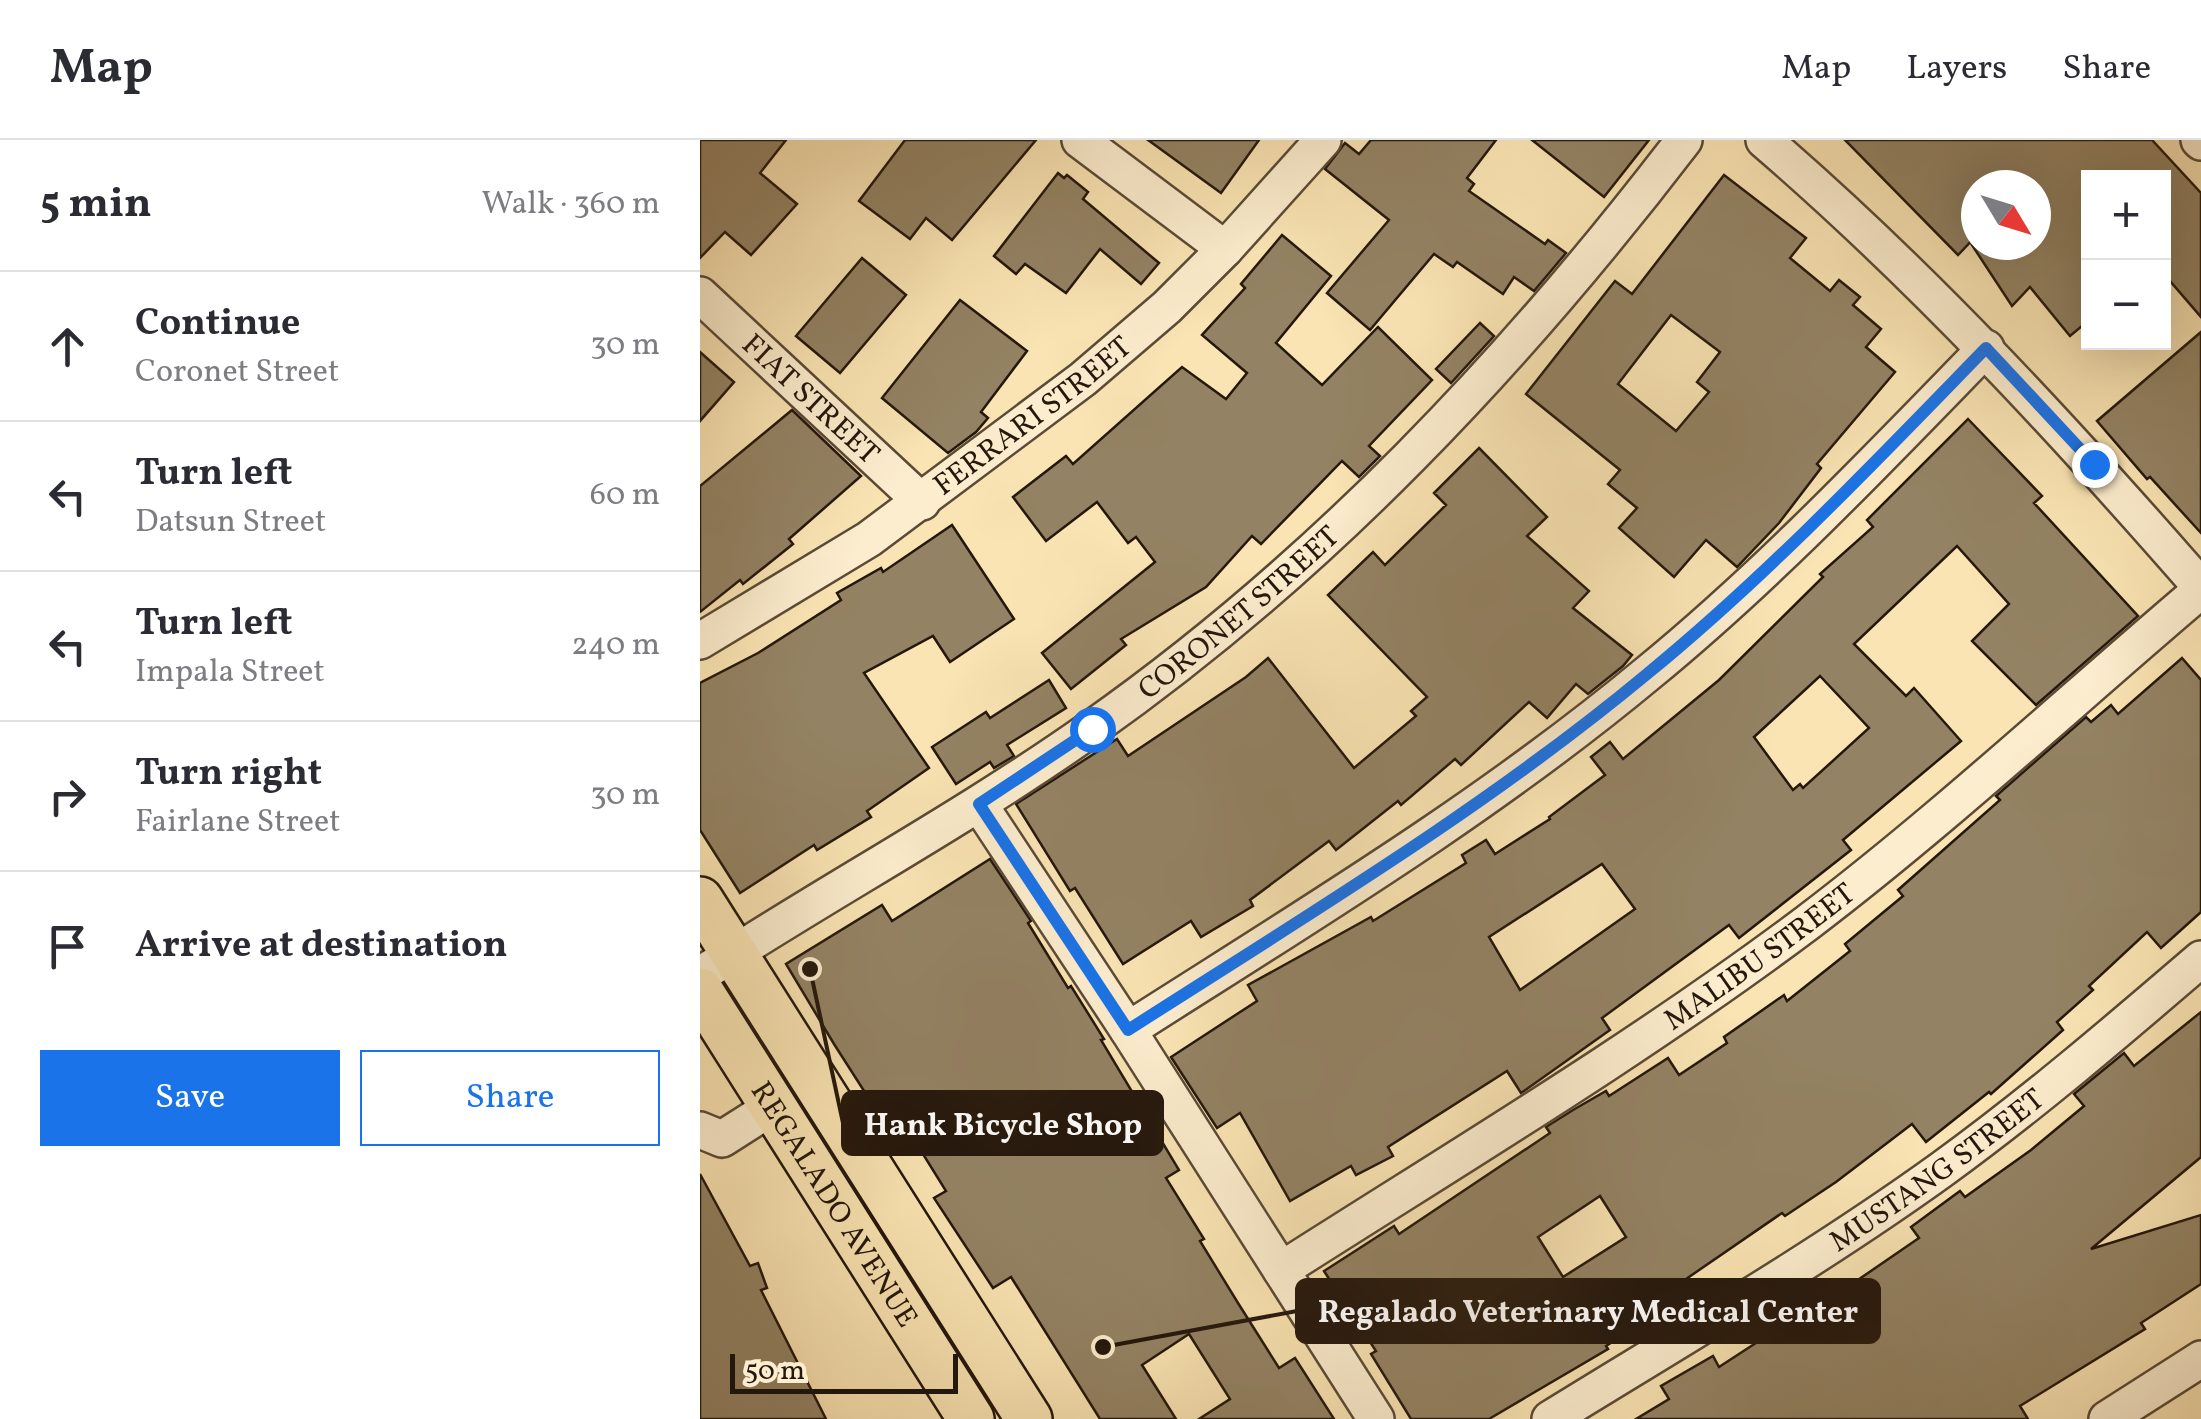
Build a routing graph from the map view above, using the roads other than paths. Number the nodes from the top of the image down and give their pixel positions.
1 (1080, 140) edge
2 (1323, 140) edge
3 (1684, 140) edge
4 (1764, 140) edge
5 (1225, 249) junction
6 (700, 295) edge
7 (1986, 348) junction
8 (922, 502) junction
9 (2201, 588) edge
10 (700, 641) edge
11 (979, 804) junction
12 (700, 900) edge
13 (2201, 959) edge
14 (718, 963) edge
15 (700, 990) edge
16 (1128, 1030) junction
17 (774, 1106) junction
18 (700, 1130) edge
19 (1281, 1270) junction
20 (2201, 1359) edge
21 (971, 1419) edge
22 (1030, 1419) edge
23 (1376, 1419) edge
24 (1550, 1419) edge
25 (2107, 1419) edge

1 - 5 street
2 - 5 street, FERRARI STREET
3 - 11 street, CORONET STREET
4 - 7 street
5 - 8 street, FERRARI STREET
6 - 8 street, FIAT STREET
7 - 9 street
7 - 16 street
8 - 10 street, FERRARI STREET
9 - 19 street, MALIBU STREET
11 - 14 street, CORONET STREET
11 - 16 street
12 - 14 main road, REGALADO AVENUE
13 - 24 street, MUSTANG STREET
14 - 22 main road, REGALADO AVENUE
15 - 17 main road, REGALADO AVENUE
16 - 19 street
17 - 18 street
17 - 21 main road, REGALADO AVENUE
19 - 23 street
20 - 25 street

